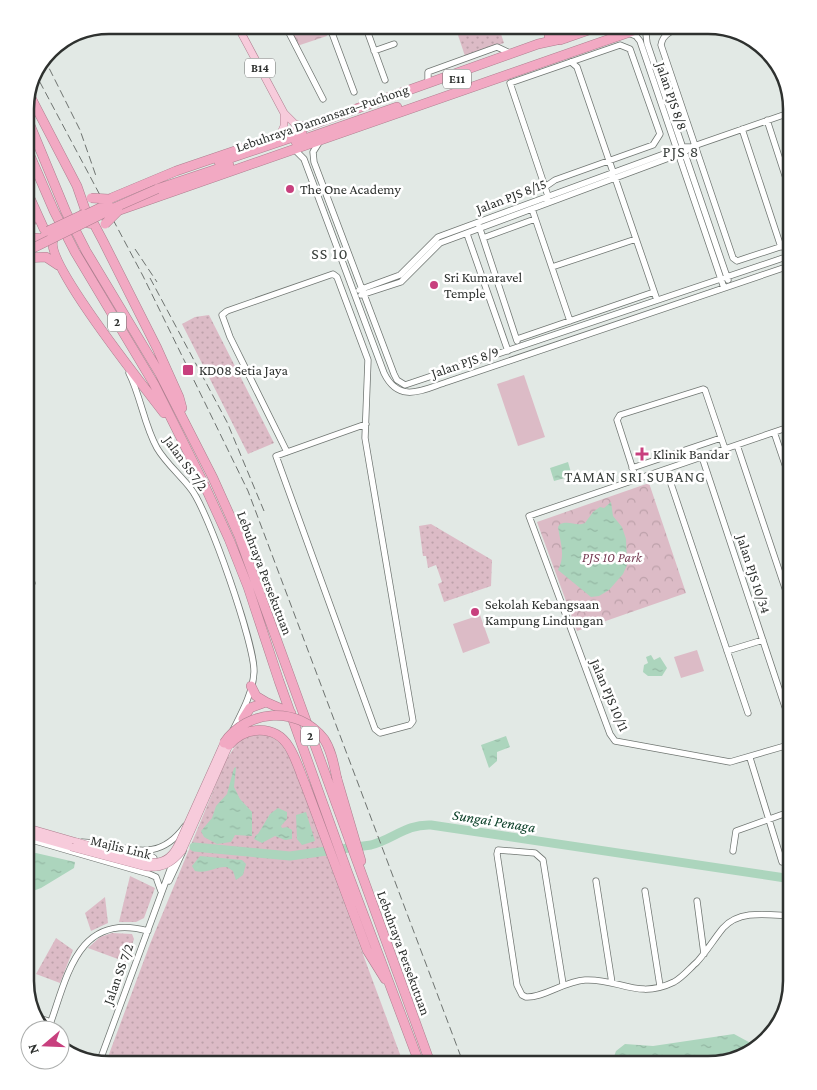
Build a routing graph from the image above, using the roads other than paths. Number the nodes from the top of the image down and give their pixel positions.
1 (240, 34) edge
2 (290, 34) edge
3 (333, 34) edge
4 (368, 34) edge
5 (555, 34) edge
6 (577, 34) edge
7 (608, 34) edge
8 (624, 34) edge
9 (630, 34) edge
10 (646, 34) edge
11 (666, 34) edge
12 (566, 38) junction
13 (394, 44) dead end
14 (538, 44) junction
15 (374, 51) junction
16 (510, 54) junction
17 (474, 55) junction
18 (587, 56) junction
19 (571, 62) junction
20 (477, 65) junction
21 (578, 67) junction
22 (385, 80) dead end
23 (428, 83) junction
24 (448, 89) junction
25 (354, 92) dead end
26 (323, 99) dead end
27 (34, 104) edge
28 (418, 105) junction
29 (284, 113) junction
30 (783, 115) edge
31 (767, 120) junction
32 (348, 121) junction
33 (308, 126) junction
34 (742, 130) junction
35 (280, 135) junction
36 (34, 136) edge
37 (320, 141) junction
38 (693, 146) junction
39 (294, 149) junction
40 (681, 150) junction
41 (607, 161) junction
42 (34, 165) edge
43 (783, 169) edge
44 (614, 174) junction
45 (541, 176) junction
46 (555, 180) junction
47 (77, 186) junction
48 (545, 187) junction
49 (110, 198) junction
50 (549, 199) junction
51 (34, 208) edge
52 (532, 209) junction
53 (119, 210) junction
54 (87, 215) junction
55 (535, 219) junction
56 (479, 225) junction
57 (44, 232) junction
58 (468, 234) junction
59 (34, 237) edge
60 (483, 238) junction
61 (636, 239) junction
62 (34, 241) edge
63 (103, 241) junction
64 (52, 244) junction
65 (781, 247) joint
66 (34, 248) edge
67 (34, 250) edge
68 (34, 257) edge
69 (783, 258) edge
70 (59, 265) junction
71 (783, 267) edge
72 (552, 268) junction
73 (724, 278) junction
74 (727, 287) junction
75 (363, 292) junction
76 (654, 292) junction
77 (355, 294) junction
78 (657, 300) junction
79 (570, 321) junction
80 (517, 339) junction
81 (112, 343) junction
82 (374, 345) junction
83 (364, 348) junction
84 (520, 348) junction
85 (508, 351) junction
86 (469, 364) junction
87 (472, 373) junction
88 (402, 384) junction
89 (406, 392) junction
90 (184, 420) junction
91 (366, 424) junction
92 (783, 429) edge
93 (774, 432) junction
94 (178, 434) junction
95 (721, 438) junction
96 (737, 445) junction
97 (725, 449) junction
98 (287, 452) junction
99 (702, 457) junction
100 (783, 459) edge
101 (632, 468) junction
102 (666, 469) junction
103 (636, 479) junction
104 (783, 582) edge
105 (762, 640) junction
106 (727, 651) junction
107 (251, 686) junction
108 (266, 702) junction
109 (783, 702) edge
110 (290, 713) junction
111 (748, 713) dead end
112 (244, 719) joint
113 (227, 744) junction
114 (783, 747) edge
115 (750, 758) junction
116 (195, 812) junction
117 (783, 814) edge
118 (769, 819) junction
119 (34, 830) edge
120 (34, 838) edge
121 (34, 839) edge
122 (78, 842) junction
123 (733, 851) dead end
124 (144, 852) junction
125 (782, 862) dead end
126 (132, 869) junction
127 (362, 881) junction
128 (596, 882) dead end
129 (645, 891) dead end
130 (162, 894) junction
131 (697, 901) dead end
132 (783, 915) edge
133 (148, 931) junction
134 (704, 954) junction
135 (612, 983) junction
136 (564, 984) junction
137 (660, 986) junction
138 (393, 990) junction
139 (52, 1020) edge
140 (102, 1056) edge
141 (417, 1056) edge
142 (428, 1056) edge

1 - 29 main road, B14
2 - 26 street
3 - 25 street
4 - 15 street
5 - 14 highway
6 - 12 highway, Lebuhraya Damansara–Puchong / E11
7 - 24 highway, Lebuhraya Damansara–Puchong / E11
8 - 28 highway
9 - 40 street, Jalan PJS 8/8
10 - 40 street, Jalan PJS 8/8
11 - 38 street
12 - 14 highway
12 - 32 highway, Lebuhraya Damansara–Puchong / E11
13 - 15 street
14 - 16 highway
15 - 22 street
16 - 17 street
16 - 20 highway
17 - 20 street
17 - 23 street
18 - 19 street
18 - 21 street
18 - 41 street
19 - 21 street
19 - 45 street
20 - 23 highway
21 - 41 street
23 - 33 highway
24 - 28 highway
24 - 32 highway, Lebuhraya Damansara–Puchong / E11
27 - 47 highway
28 - 37 highway
29 - 33 main road, B14
29 - 35 main road
30 - 31 street
31 - 34 street
31 - 43 street
32 - 62 highway, Lebuhraya Damansara–Puchong / E11, bridge
32 - 66 highway, Lebuhraya Damansara–Puchong / E11, bridge
33 - 35 highway
34 - 38 street
34 - 65 street
35 - 49 highway
36 - 90 highway, Lebuhraya Persekutuan / 2
37 - 39 highway
37 - 75 street
38 - 40 street, Jalan PJS 8/15
38 - 65 street
39 - 53 highway
39 - 77 street
40 - 44 street, Jalan PJS 8/15
40 - 73 street, Jalan PJS 8/8
41 - 44 street
41 - 46 street
42 - 94 highway, Lebuhraya Persekutuan / 2
44 - 50 street, Jalan PJS 8/15
44 - 61 street
45 - 46 street
45 - 48 street
46 - 48 street
47 - 49 highway, bridge
47 - 54 highway
48 - 50 street
49 - 54 highway, bridge
50 - 52 street, Jalan PJS 8/15
50 - 56 street, Jalan PJS 8/15
51 - 57 highway
52 - 55 street
52 - 56 street, Jalan PJS 8/15
53 - 54 highway, bridge
53 - 63 highway, bridge
54 - 57 highway, bridge
54 - 63 highway
54 - 64 highway, bridge
55 - 60 street
55 - 72 street
56 - 58 street, Jalan PJS 8/15
56 - 60 street
56 - 75 street, Jalan PJS 8/15
57 - 59 highway
57 - 64 highway
57 - 67 highway
58 - 75 street, Jalan PJS 8/15
58 - 85 street
60 - 80 street
61 - 72 street
61 - 76 street
63 - 90 highway
64 - 70 highway
68 - 70 highway
69 - 73 street, Jalan PJS 8/9
70 - 81 highway
71 - 74 street, Jalan PJS 8/9
72 - 79 street
73 - 74 street, Jalan PJS 8/8
73 - 78 street, Jalan PJS 8/9
74 - 87 street, Jalan PJS 8/9
75 - 77 street, Jalan PJS 8/15
75 - 88 street
76 - 78 street
76 - 79 street
77 - 82 street
78 - 84 street, Jalan PJS 8/9
79 - 80 street
80 - 84 street
81 - 94 highway
81 - 107 street, Jalan SS 7/2
82 - 83 street
82 - 89 street
83 - 91 street
83 - 98 street
84 - 85 street, Jalan PJS 8/9
85 - 86 street, Jalan PJS 8/9
86 - 87 street
86 - 88 street, Jalan PJS 8/9
87 - 89 street, Jalan PJS 8/9
88 - 89 street
90 - 127 highway, Lebuhraya Persekutuan / 2
91 - 98 street
91 - 98 street
92 - 93 street
93 - 96 street
93 - 100 street
94 - 110 highway, Lebuhraya Persekutuan / 2
95 - 97 street
95 - 101 street
95 - 101 street
96 - 97 street
96 - 104 street
97 - 99 street
99 - 102 street
99 - 105 street, Jalan PJS 10/34
101 - 103 street
102 - 103 street
102 - 106 street
103 - 115 street, Jalan PJS 10/11
105 - 106 street
105 - 109 street, Jalan PJS 10/34
106 - 111 street
107 - 108 highway
107 - 116 street, Jalan SS 7/2
108 - 110 highway
108 - 112 highway
110 - 138 highway, Lebuhraya Persekutuan / 2
112 - 130 street, Jalan SS 7/2
113 - 120 main road, Majlis Link, bridge
113 - 122 main road, Majlis Link, bridge
113 - 127 highway, bridge
113 - 138 highway, bridge
114 - 115 street, Jalan PJS 10/11
115 - 118 street
116 - 124 street
116 - 130 street, Jalan SS 7/2
117 - 118 street
118 - 123 street
118 - 125 street
119 - 122 main road, Majlis Link
121 - 126 street
122 - 124 street
124 - 126 street
126 - 130 street
127 - 142 highway, Lebuhraya Persekutuan / 2
128 - 135 street
129 - 137 street
130 - 133 street, Jalan SS 7/2
131 - 134 street
132 - 134 street
133 - 139 street
133 - 140 street, Jalan SS 7/2
134 - 137 street
135 - 136 street
135 - 137 street
136 - 136 street
138 - 141 highway, Lebuhraya Persekutuan / 2

